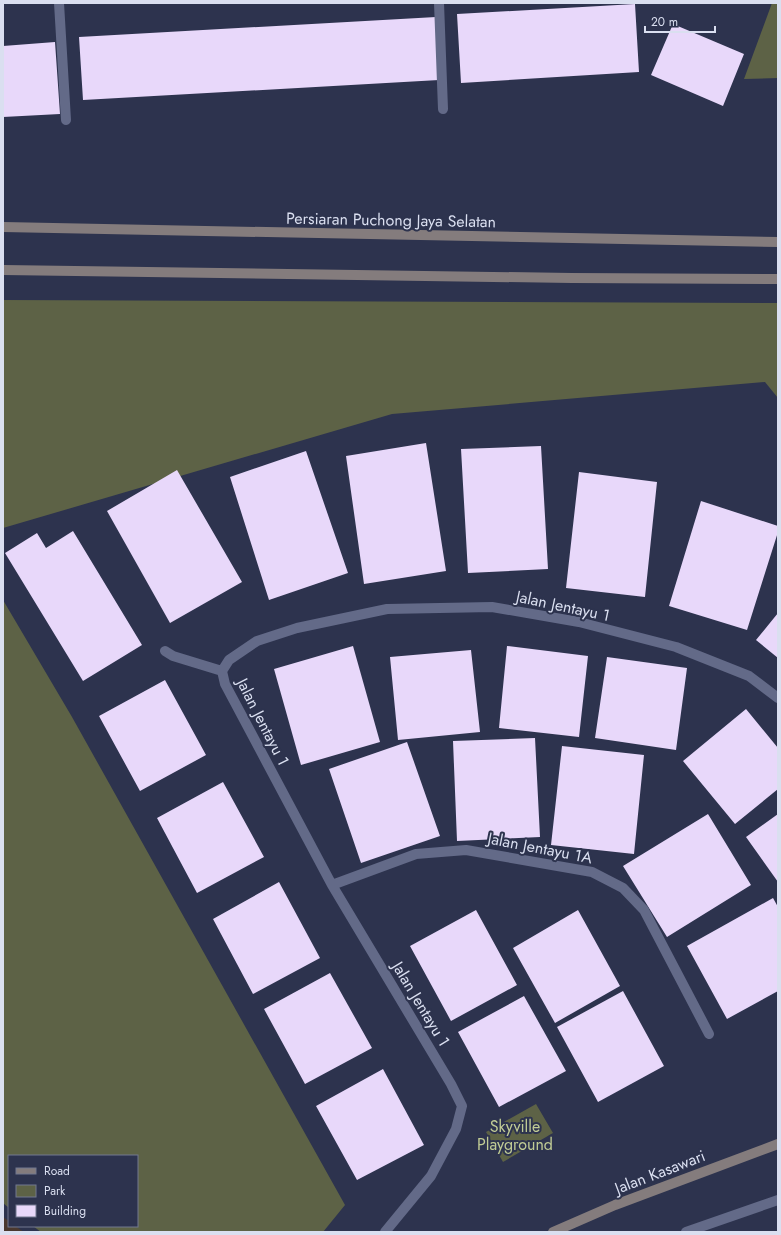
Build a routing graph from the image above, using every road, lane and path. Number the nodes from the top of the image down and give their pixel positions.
1 (58, 3) edge
2 (439, 3) edge
3 (443, 109) dead end
4 (66, 120) dead end
5 (3, 227) edge
6 (778, 242) edge
7 (3, 270) edge
8 (778, 279) edge
9 (165, 651) dead end
10 (222, 671) junction
11 (778, 698) edge
12 (332, 885) junction
13 (709, 1034) dead end
14 (778, 1144) edge
15 (778, 1200) edge
16 (385, 1232) edge
17 (553, 1232) edge
18 (686, 1232) edge

1 - 4 street
2 - 3 street
5 - 6 main road, Persiaran Puchong Jaya Selatan
7 - 8 main road
9 - 10 street
10 - 11 street, Jalan Jentayu 1
10 - 12 street, Jalan Jentayu 1
12 - 13 street, Jalan Jentayu 1A
12 - 16 street, Jalan Jentayu 1
14 - 17 main road, Jalan Kasawari
15 - 18 street

